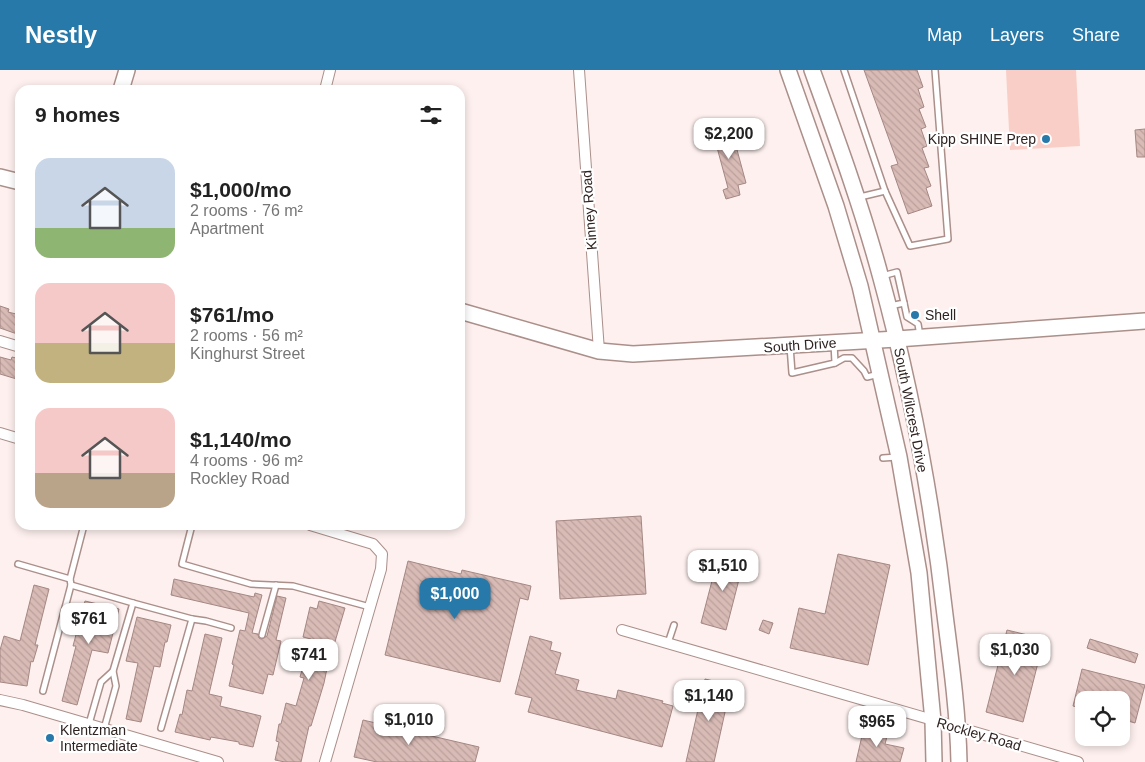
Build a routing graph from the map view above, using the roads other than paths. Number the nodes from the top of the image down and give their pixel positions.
1 (127, 70) edge
2 (330, 70) edge
3 (579, 70) edge
4 (788, 70) edge
5 (844, 70) edge
6 (934, 70) edge
7 (813, 74) edge
8 (122, 85) edge
9 (326, 85) edge
10 (794, 86) junction
11 (0, 177) edge
12 (15, 181) edge
13 (885, 191) junction
14 (857, 198) junction
15 (836, 206) junction
16 (881, 276) junction
17 (904, 303) junction
18 (889, 306) junction
19 (465, 312) edge
20 (1145, 321) edge
21 (920, 337) junction
22 (897, 339) junction
23 (873, 340) junction
24 (0, 341) edge
25 (834, 342) junction
26 (790, 345) junction
27 (15, 346) edge
28 (599, 351) junction
29 (835, 363) junction
30 (880, 374) junction
31 (0, 433) edge
32 (15, 438) edge
33 (899, 457) junction
34 (883, 458) dead end
35 (922, 458) junction
36 (83, 530) edge
37 (191, 530) edge
38 (327, 530) edge
39 (18, 564) dead end
40 (919, 573) junction
41 (942, 580) junction
42 (70, 582) junction
43 (276, 586) junction
44 (133, 602) junction
45 (370, 607) junction
46 (192, 619) junction
47 (674, 625) dead end
48 (231, 628) dead end
49 (622, 630) dead end
50 (262, 636) dead end
51 (668, 644) junction
52 (113, 671) junction
53 (42, 691) dead end
54 (0, 700) edge
55 (933, 720) junction
56 (89, 724) junction
57 (161, 728) dead end
58 (958, 728) junction
59 (104, 729) junction
60 (218, 762) edge
61 (325, 762) edge
62 (934, 762) edge
63 (959, 762) edge
64 (1078, 762) edge

1 - 8 main road
2 - 9 street
3 - 28 street, Kinney Road
4 - 10 main road, South Wilcrest Drive
5 - 13 lane
6 - 13 lane
7 - 10 main road
7 - 14 main road, South Wilcrest Drive
10 - 15 main road, South Wilcrest Drive
11 - 12 main road
13 - 14 lane
14 - 15 main road
14 - 16 main road, South Wilcrest Drive
15 - 23 main road, South Wilcrest Drive
16 - 17 lane
16 - 18 main road, South Wilcrest Drive
17 - 18 lane
17 - 21 lane
18 - 22 main road, South Wilcrest Drive
19 - 28 main road, South Drive
20 - 21 main road, South Drive
21 - 22 main road, South Drive
22 - 23 main road, South Drive
22 - 35 main road, South Wilcrest Drive
23 - 25 main road, South Drive
23 - 30 main road, South Wilcrest Drive
24 - 27 street
25 - 26 main road, South Drive
25 - 29 lane
26 - 28 main road, South Drive
26 - 29 lane
29 - 30 lane
30 - 33 main road, South Wilcrest Drive
31 - 32 street
33 - 34 lane
33 - 35 main road
33 - 40 main road, South Wilcrest Drive
35 - 41 main road, South Wilcrest Drive
36 - 42 lane
37 - 43 lane
38 - 45 street
39 - 42 lane
40 - 41 main road
40 - 55 main road, South Wilcrest Drive
41 - 58 main road, South Wilcrest Drive
42 - 44 lane
42 - 53 lane
43 - 45 lane
43 - 50 lane
44 - 46 lane
44 - 52 lane
45 - 61 street
46 - 48 lane
46 - 57 lane
47 - 51 lane
49 - 51 street, Rockley Road
51 - 55 street, Rockley Road
52 - 56 lane
52 - 59 lane
54 - 56 street
55 - 58 street, Rockley Road
55 - 62 main road, South Wilcrest Drive
56 - 59 street
58 - 63 main road, South Wilcrest Drive
58 - 64 street, Rockley Road
59 - 60 street

